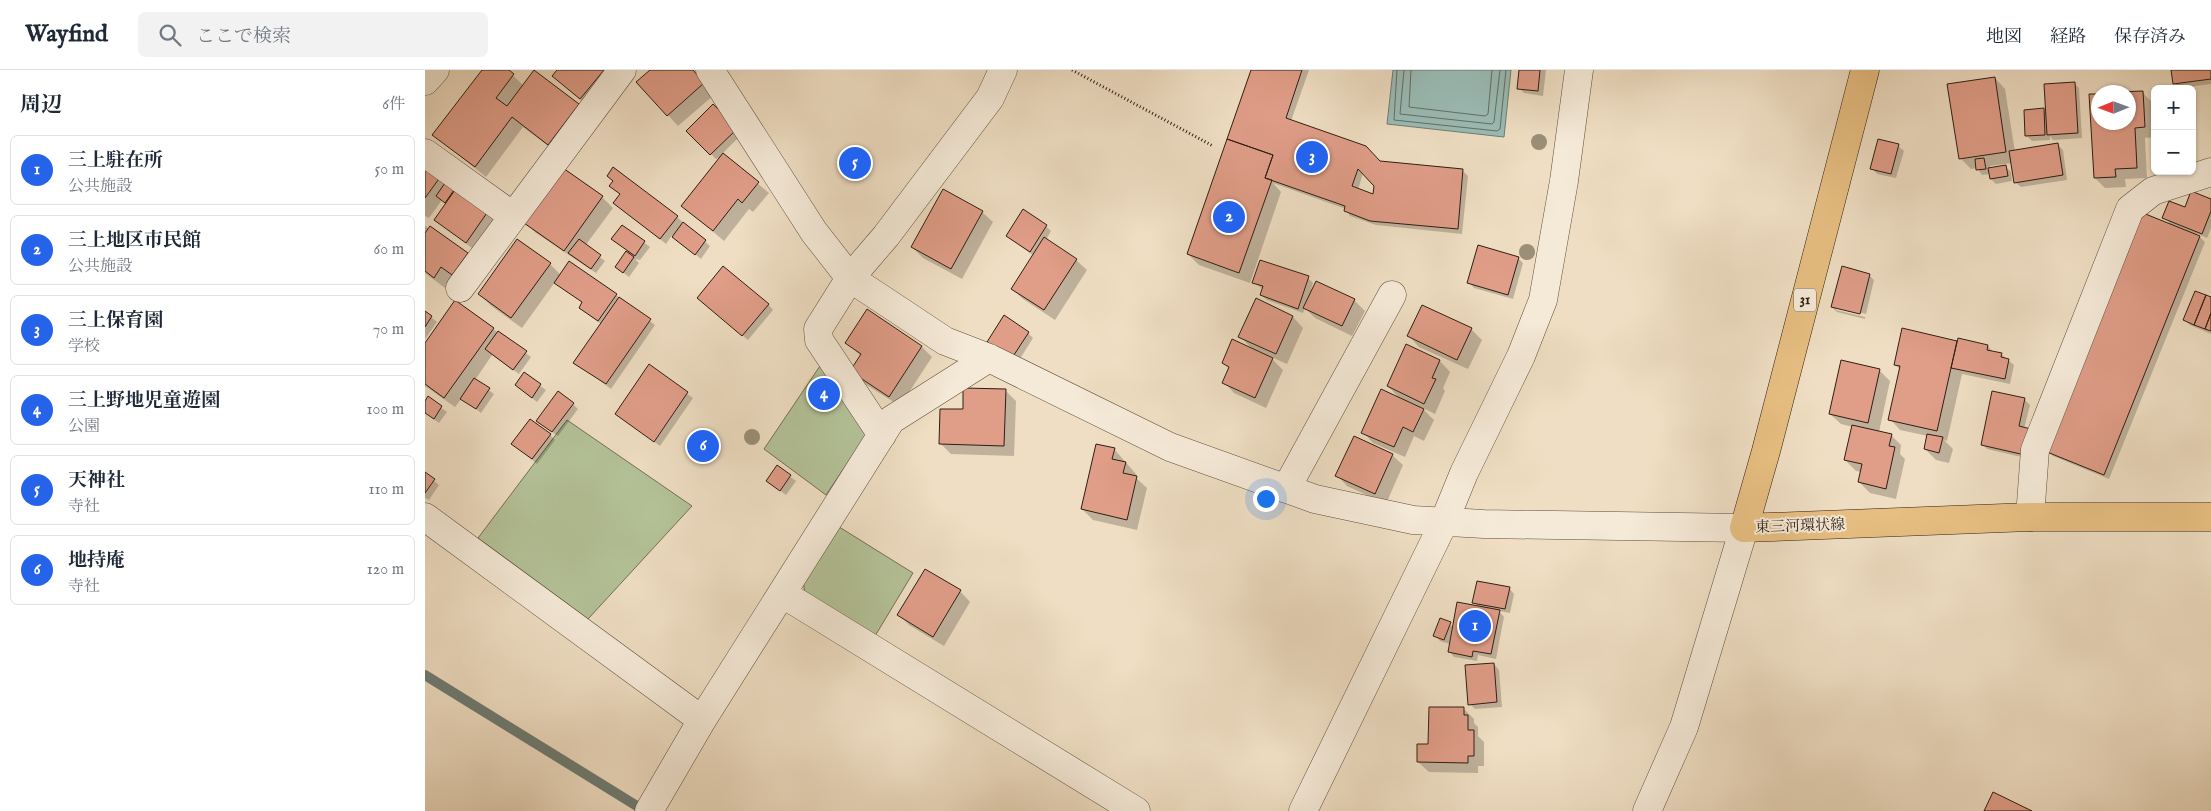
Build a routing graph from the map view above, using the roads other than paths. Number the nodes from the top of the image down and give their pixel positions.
1 (435, 70) edge
2 (622, 70) edge
3 (710, 70) edge
4 (1003, 70) edge
5 (1579, 70) edge
6 (1865, 70) edge
7 (425, 81) edge
8 (425, 153) edge
9 (2211, 172) edge
10 (513, 216) junction
11 (850, 278) junction
12 (460, 288) dead end
13 (1392, 295) dead end
14 (989, 358) junction
15 (882, 435) junction
16 (1286, 489) junction
17 (425, 516) edge
18 (2030, 517) junction
19 (2211, 517) edge
20 (1444, 522) junction
21 (1744, 528) junction
22 (783, 594) junction
23 (702, 720) junction
24 (649, 811) edge
25 (1136, 811) edge
26 (1303, 811) edge
27 (1647, 811) edge

1 - 7 street
2 - 10 street
3 - 11 street
4 - 11 street
5 - 20 street
6 - 21 main road, 東三河環状線 / 31
8 - 10 street
9 - 18 street
10 - 12 street
11 - 14 street
11 - 15 street
13 - 16 street
14 - 15 street
14 - 16 street
15 - 22 street
16 - 20 street
17 - 23 street
18 - 19 main road, 東三河環状線
18 - 21 main road, 東三河環状線
20 - 21 street
20 - 26 street
21 - 27 street
22 - 23 street
22 - 25 street
23 - 24 street

